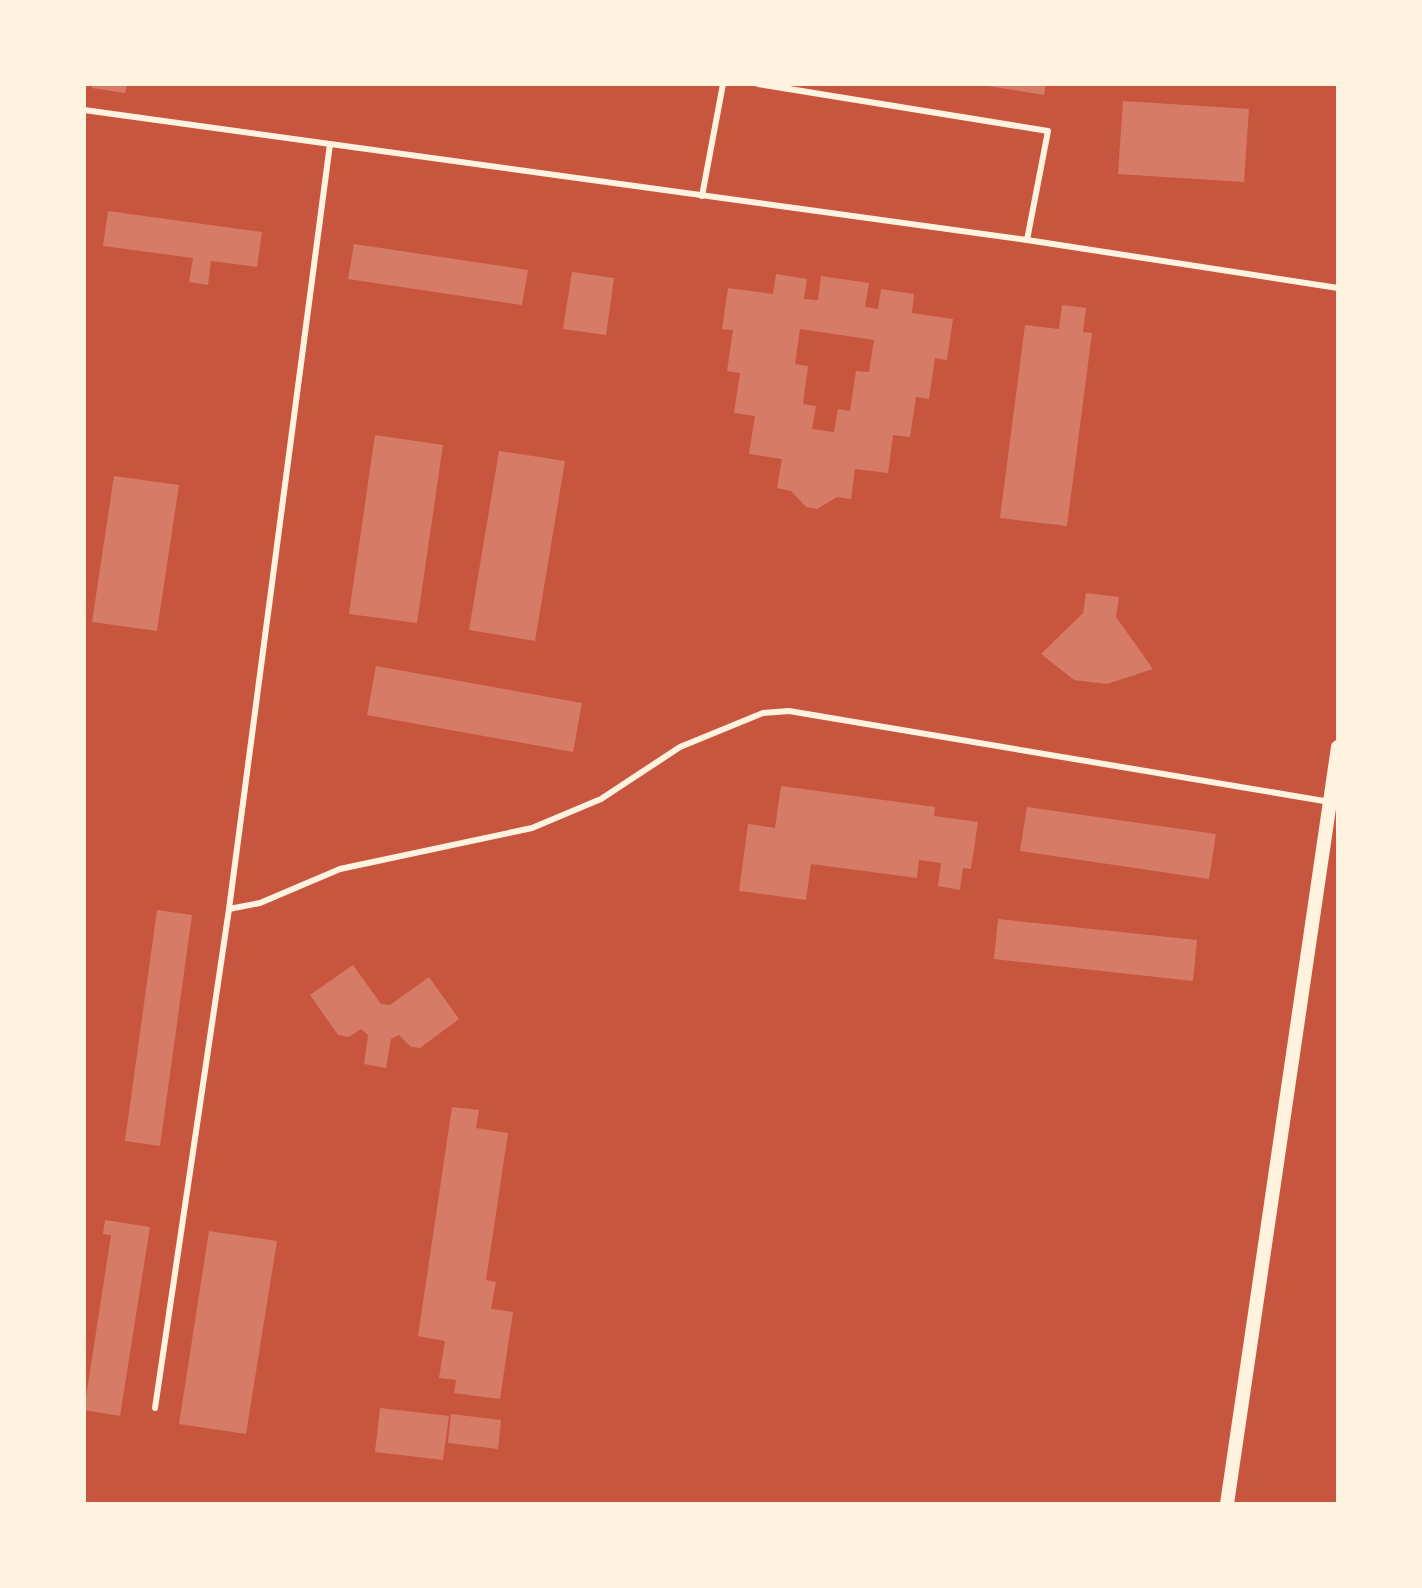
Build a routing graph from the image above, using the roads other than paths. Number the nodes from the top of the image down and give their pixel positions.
1 (723, 84) edge
2 (758, 84) edge
3 (84, 110) edge
4 (330, 144) junction
5 (702, 196) junction
6 (1027, 240) junction
7 (1338, 288) edge
8 (1338, 747) edge
9 (1330, 802) junction
10 (229, 909) junction
11 (155, 1408) dead end
12 (1227, 1504) edge

1 - 5 lane
2 - 6 lane
3 - 4 lane
4 - 5 lane
4 - 10 lane
5 - 6 lane
6 - 7 lane
8 - 9 street
9 - 10 lane
9 - 12 street
10 - 11 lane

